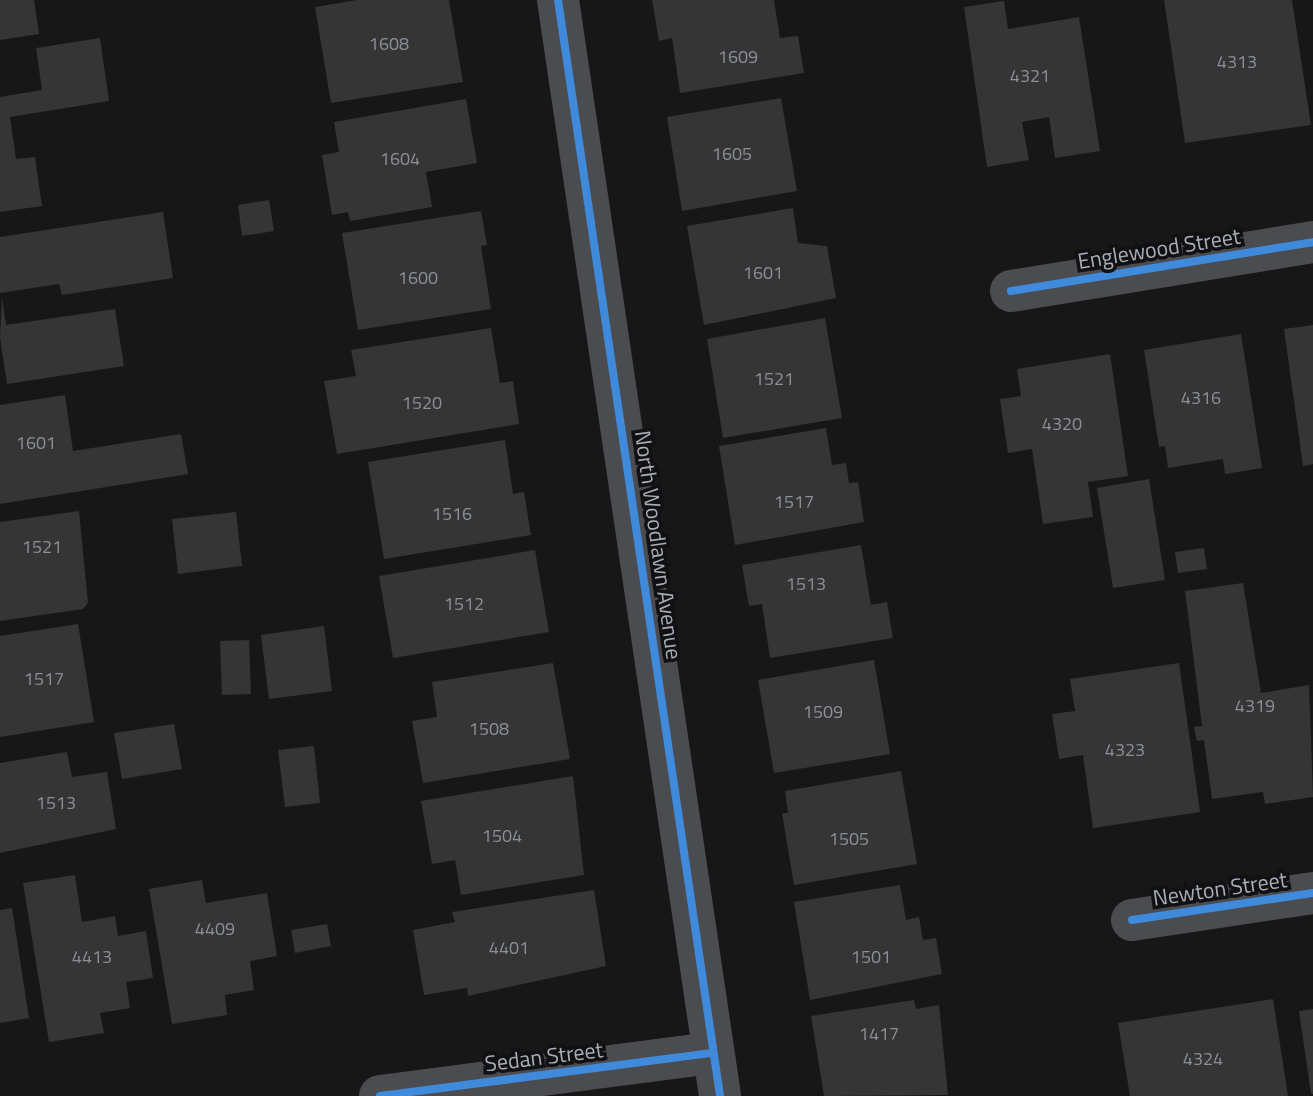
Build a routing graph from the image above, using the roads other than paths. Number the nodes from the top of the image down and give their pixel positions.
1 (558, 0) edge
2 (1313, 242) edge
3 (1011, 291) dead end
4 (1313, 893) edge
5 (1132, 920) dead end
6 (712, 1053) junction
7 (380, 1096) edge
8 (720, 1096) edge

1 - 6 street, North Woodlawn Avenue
2 - 3 street, Englewood Street
4 - 5 street, Newton Street
6 - 7 street, Sedan Street
6 - 8 street, North Woodlawn Avenue

